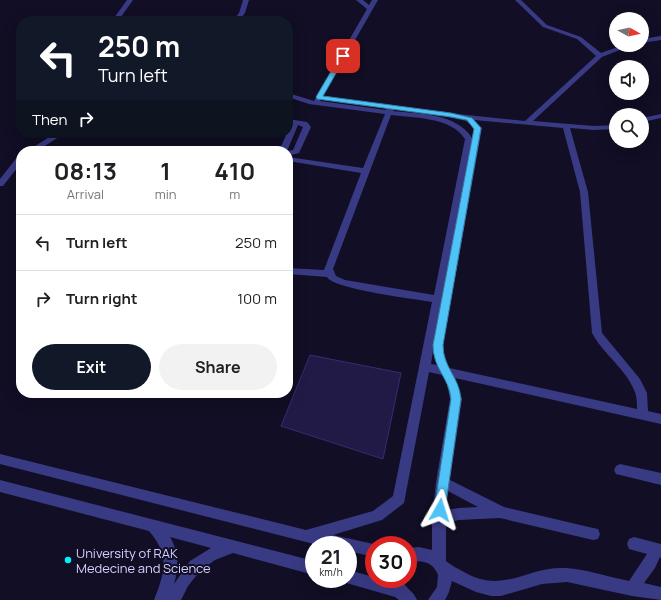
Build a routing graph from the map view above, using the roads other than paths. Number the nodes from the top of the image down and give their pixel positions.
1 (130, 0) edge
2 (246, 0) edge
3 (359, 0) edge
4 (375, 0) edge
5 (518, 0) edge
6 (368, 5) edge
7 (119, 16) edge
8 (240, 16) edge
9 (661, 38) edge
10 (649, 40) edge
11 (611, 52) edge
12 (600, 56) junction
13 (293, 96) edge
14 (314, 99) junction
15 (390, 110) junction
16 (451, 115) junction
17 (661, 116) edge
18 (649, 119) edge
19 (496, 120) junction
20 (293, 122) edge
21 (296, 122) junction
22 (527, 123) junction
23 (566, 126) junction
24 (609, 127) edge
25 (478, 128) junction
26 (293, 129) edge
27 (53, 138) edge
28 (39, 146) edge
29 (293, 152) edge
30 (293, 160) edge
31 (16, 164) edge
32 (366, 171) junction
33 (0, 184) edge
34 (293, 271) edge
35 (329, 274) junction
36 (442, 300) junction
37 (425, 367) junction
38 (445, 372) junction
39 (643, 415) junction
40 (661, 418) edge
41 (0, 459) edge
42 (620, 470) dead end
43 (661, 479) edge
44 (442, 482) junction
45 (0, 486) edge
46 (502, 513) junction
47 (439, 518) junction
48 (152, 526) junction
49 (593, 534) dead end
50 (306, 536) joint
51 (634, 544) dead end
52 (232, 548) junction
53 (659, 550) edge
54 (417, 552) edge
55 (440, 564) junction
56 (305, 566) edge
57 (357, 579) edge
58 (632, 589) junction
59 (402, 590) edge
60 (661, 594) edge
61 (161, 600) edge
62 (174, 600) edge
63 (435, 600) edge

1 - 7 street
2 - 8 street
3 - 6 street
4 - 6 street
5 - 12 street
6 - 14 street
9 - 10 street
11 - 12 street
12 - 22 street
13 - 14 street
14 - 15 street
15 - 16 street
15 - 32 street
15 - 36 street
16 - 19 street
16 - 25 street
17 - 18 street
19 - 22 street
19 - 25 street
20 - 21 street
21 - 26 street
21 - 29 street
22 - 23 street
23 - 24 street
23 - 39 street
25 - 36 street
27 - 28 street
30 - 32 street
31 - 33 street
32 - 35 street
34 - 35 street
35 - 36 street
36 - 37 street
36 - 38 street
37 - 38 street
37 - 50 street
38 - 39 street
38 - 44 street
39 - 40 street
41 - 50 street
42 - 43 street
44 - 46 street
44 - 47 street
45 - 48 street
46 - 47 street
46 - 49 street
47 - 55 street
48 - 52 street
48 - 61 street
51 - 53 street
52 - 56 street
52 - 62 street
53 - 58 street
54 - 55 street
55 - 58 street
55 - 63 street
57 - 59 street
58 - 60 street

